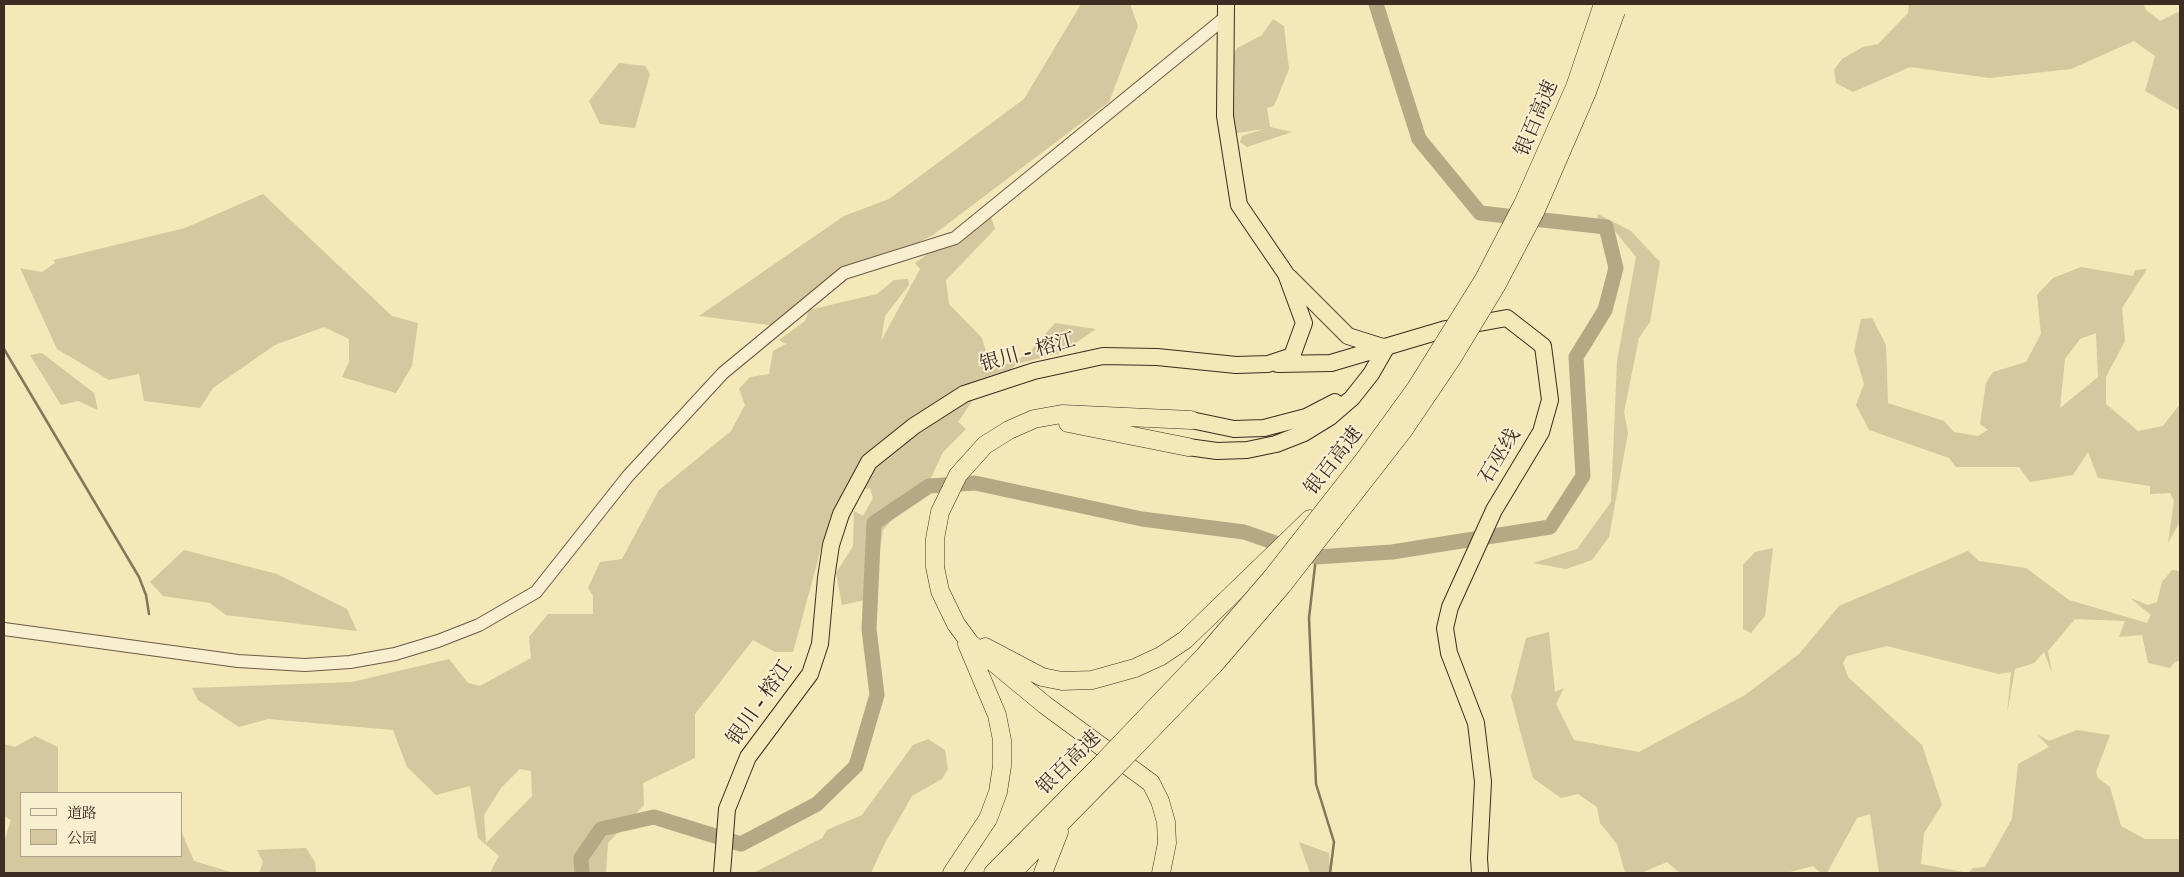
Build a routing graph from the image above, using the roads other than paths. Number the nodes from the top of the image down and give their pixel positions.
1 (1612, 6) edge
2 (1226, 10) edge
3 (1286, 274) junction
4 (1386, 348) junction
5 (1268, 364) junction
6 (1191, 420) joint
7 (1188, 447) joint
8 (969, 466) junction
9 (1340, 491) junction
10 (941, 526) junction
11 (4, 629) edge
12 (962, 634) junction
13 (984, 646) junction
14 (1107, 767) junction
15 (722, 872) edge
16 (952, 873) edge
17 (993, 873) edge
18 (1012, 873) edge
19 (1043, 873) edge
20 (1161, 873) edge
21 (1169, 873) edge
22 (1480, 873) edge

1 - 9 highway, 银百高速, bridge
1 - 14 highway, 银百高速, bridge
2 - 3 highway, 银川 - 榕江
2 - 11 street
3 - 4 highway
3 - 5 highway, 银川 - 榕江
4 - 5 highway
4 - 6 highway
4 - 7 highway
4 - 22 highway, 石巫线
5 - 15 highway, 银川 - 榕江
6 - 8 highway
7 - 8 highway
8 - 10 highway
9 - 13 highway, bridge
9 - 14 highway, 银百高速, bridge
10 - 12 highway
10 - 13 highway
12 - 16 highway
12 - 20 highway
13 - 21 highway
14 - 17 highway, 银百高速
14 - 18 highway, 银百高速
14 - 19 highway

